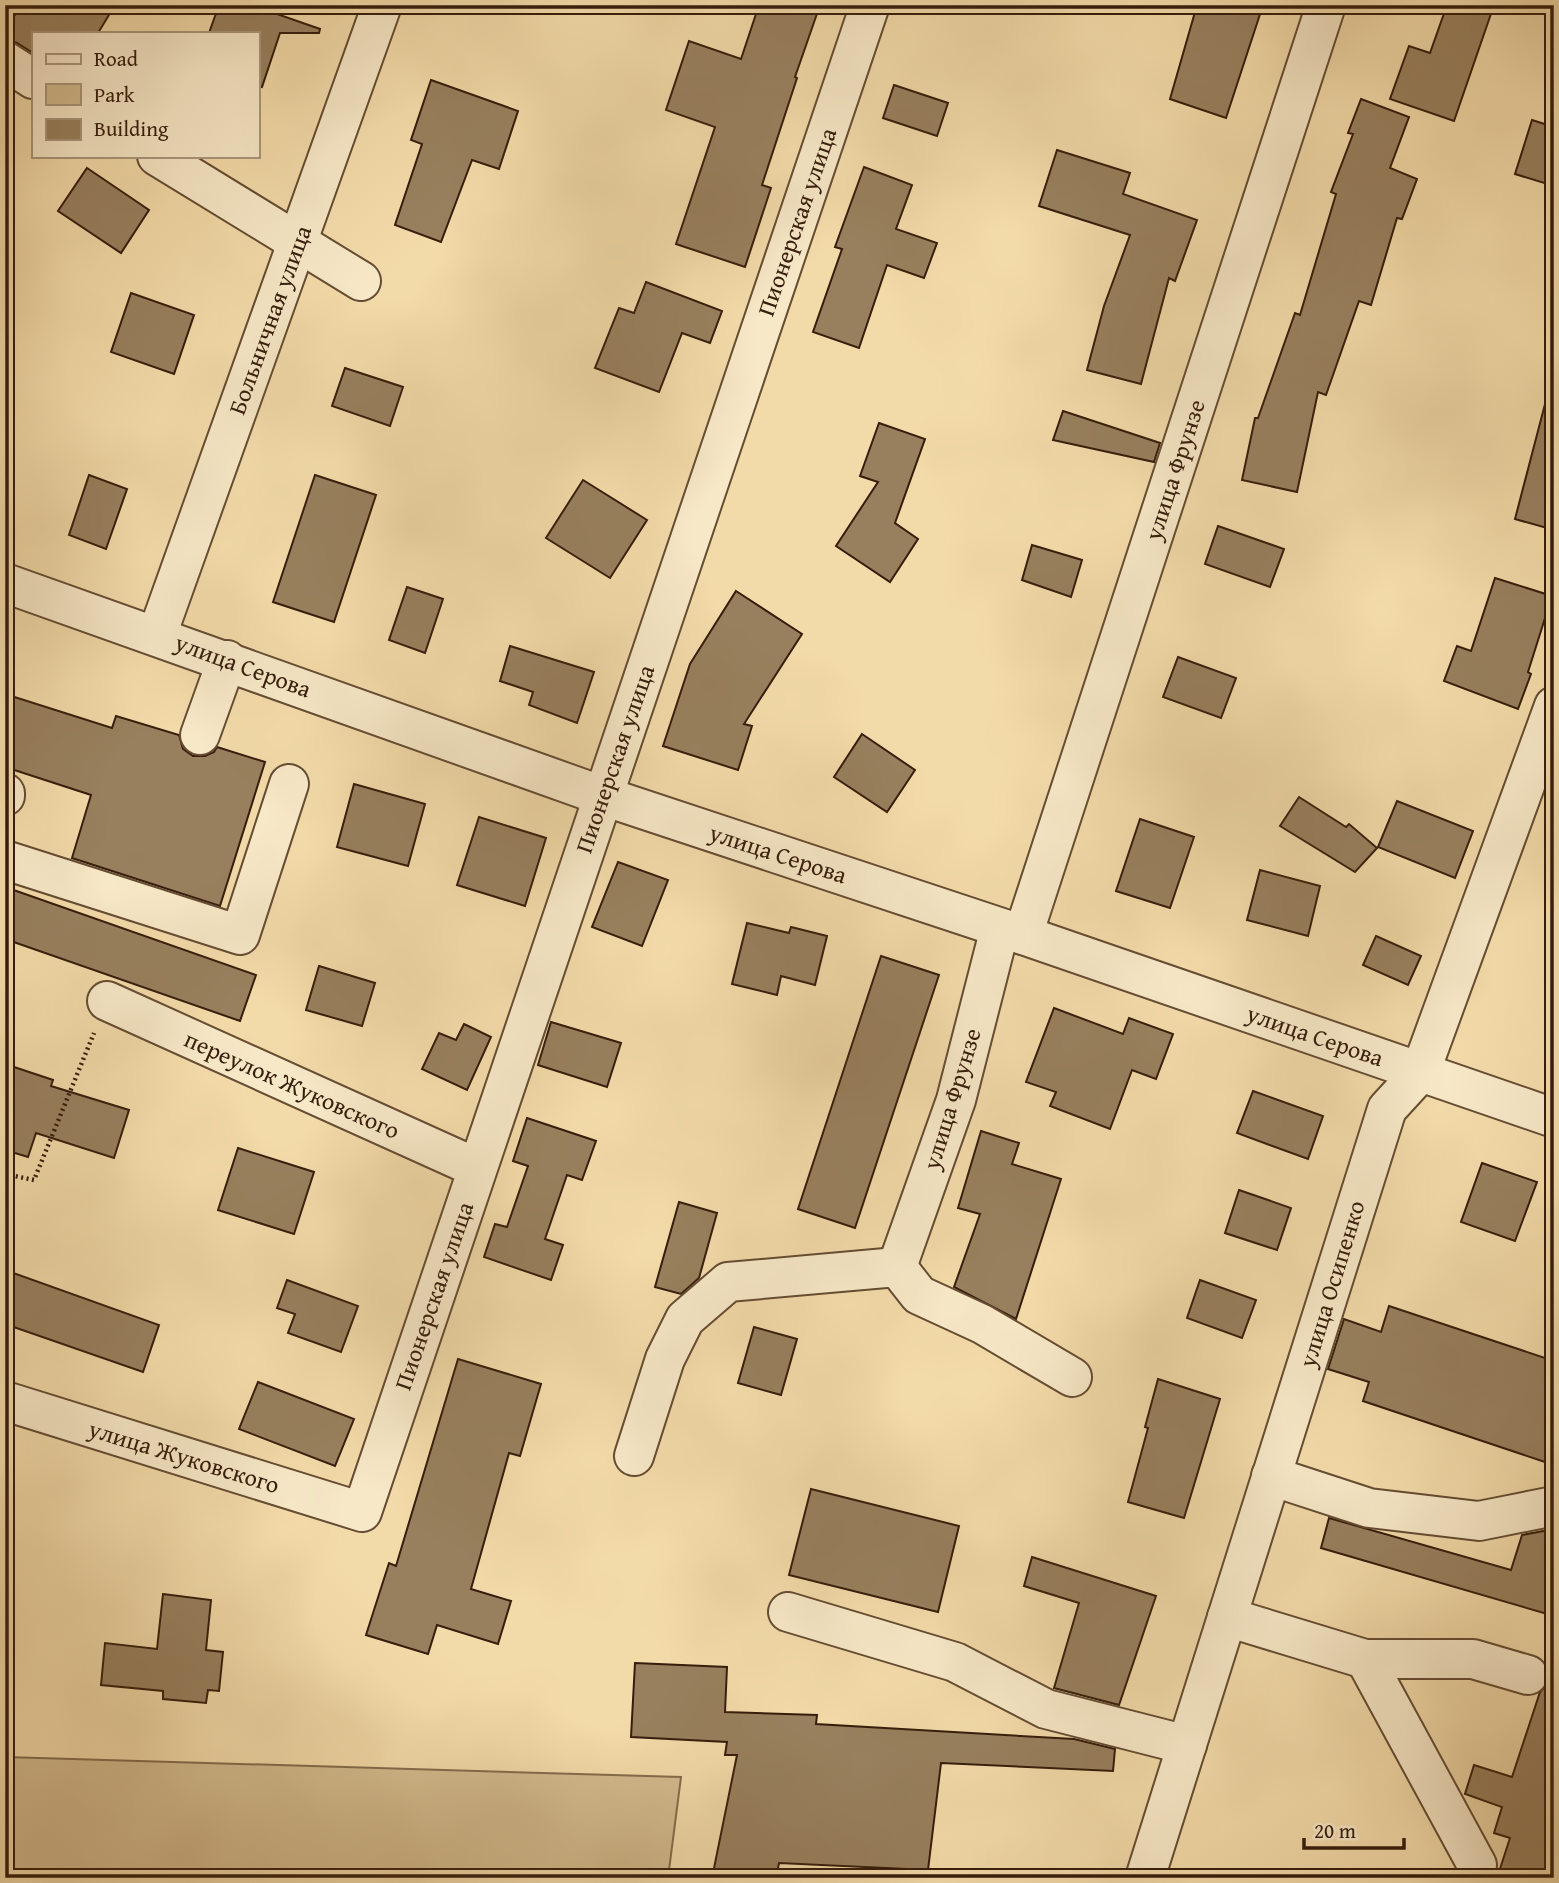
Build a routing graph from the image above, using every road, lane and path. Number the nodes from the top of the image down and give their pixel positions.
1 (382, 5) edge
2 (870, 5) edge
3 (1326, 5) edge
4 (5, 61) edge
5 (32, 78) edge
6 (160, 158) edge
7 (297, 244) junction
8 (361, 281) dead end
9 (5, 583) edge
10 (157, 635) junction
11 (227, 660) junction
12 (1554, 706) edge
13 (200, 735) dead end
14 (289, 784) dead end
15 (603, 796) junction
16 (5, 860) edge
17 (1012, 932) junction
18 (107, 1001) joint
19 (1420, 1073) junction
20 (1554, 1118) edge
21 (477, 1168) junction
22 (5, 1174) edge
23 (897, 1268) junction
24 (1072, 1377) dead end
25 (5, 1401) edge
26 (634, 1456) dead end
27 (1271, 1476) junction
28 (1554, 1506) edge
29 (362, 1513) joint
30 (788, 1612) dead end
31 (1227, 1617) junction
32 (1365, 1660) junction
33 (1528, 1675) dead end
34 (1187, 1745) junction
35 (1477, 1864) dead end
36 (1144, 1878) edge

1 - 7 street, Больничная улица
2 - 15 street, Пионерская улица
3 - 17 street, улица Фрунзе
4 - 5 street
6 - 7 street
7 - 8 street
7 - 10 street, Больничная улица
9 - 10 street, улица Серова
10 - 11 street, улица Серова
11 - 13 street
11 - 15 street, улица Серова
12 - 19 street, улица Осипенко
14 - 16 street
15 - 17 street, улица Серова
15 - 21 street, Пионерская улица
17 - 19 street, улица Серова
17 - 23 street, улица Фрунзе
18 - 21 street, переулок Жуковского
18 - 22 path
19 - 20 street, улица Серова
19 - 27 street, улица Осипенко
21 - 29 street, Пионерская улица
23 - 24 street
23 - 26 street
25 - 29 street, улица Жуковского
27 - 28 street
27 - 31 street, улица Осипенко
30 - 34 street
31 - 32 street
31 - 34 street, улица Осипенко
32 - 33 street
32 - 35 street
34 - 36 street, улица Осипенко

